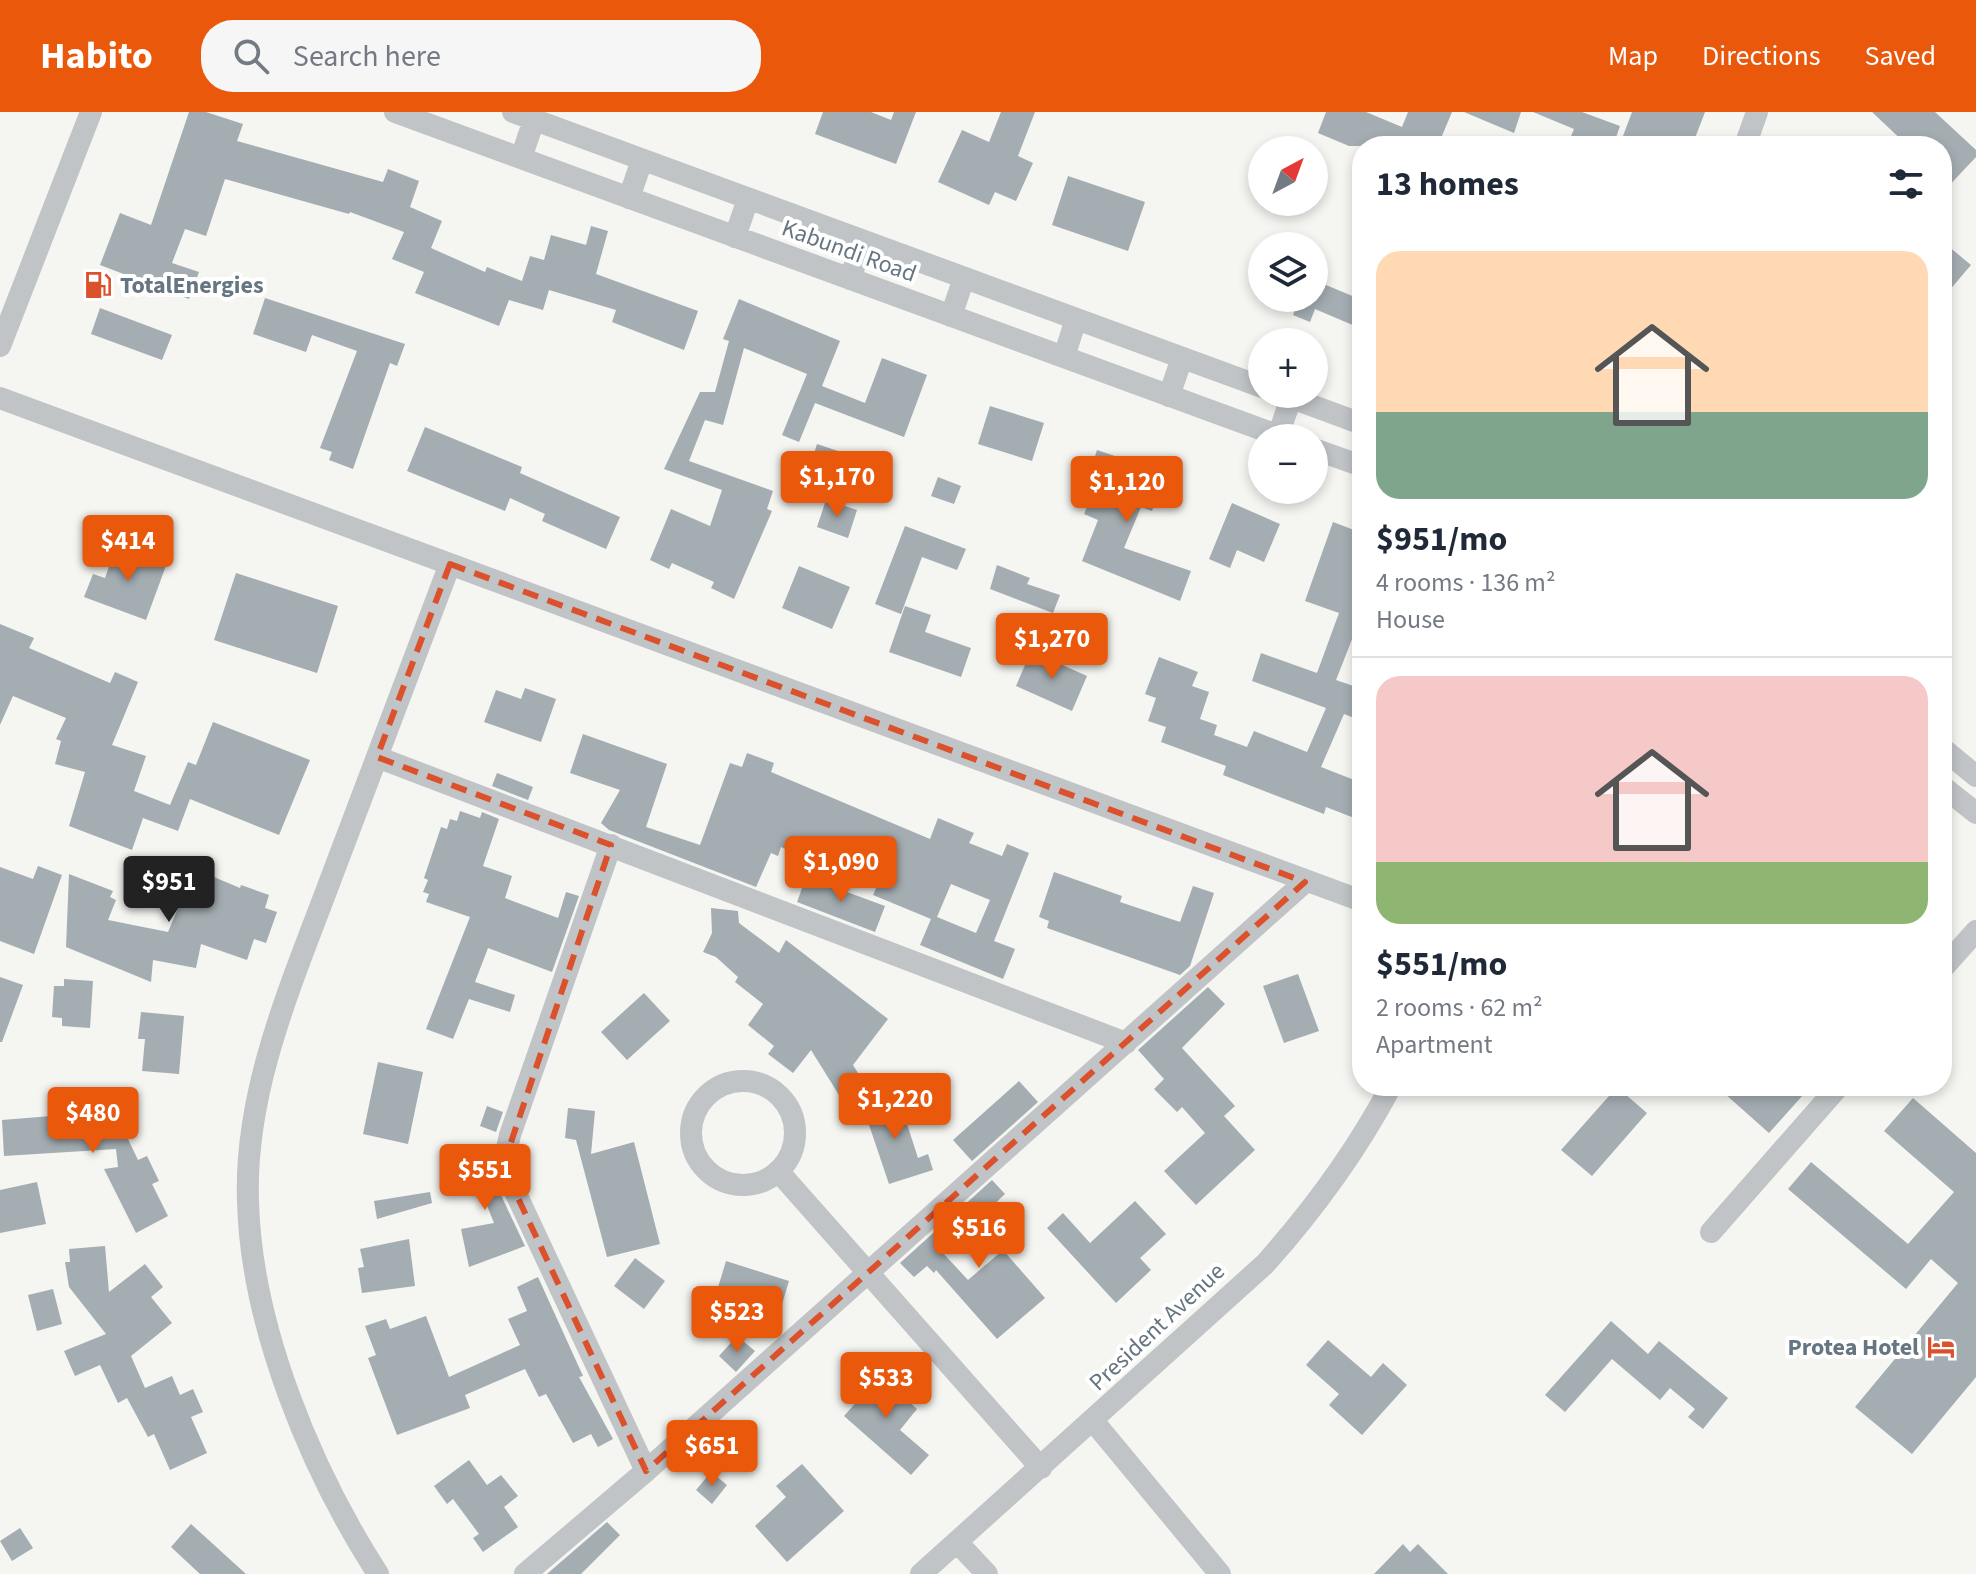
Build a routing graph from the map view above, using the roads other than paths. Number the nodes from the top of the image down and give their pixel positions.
1 (91, 112) edge
2 (1757, 112) edge
3 (407, 114) edge
4 (523, 116) edge
5 (1749, 136) edge
6 (521, 158) junction
7 (642, 160) junction
8 (629, 198) junction
9 (748, 199) junction
10 (735, 237) junction
11 (863, 241) junction
12 (964, 278) junction
13 (850, 279) junction
14 (951, 316) junction
15 (1076, 319) junction
16 (0, 346) edge
17 (1064, 357) junction
18 (1182, 358) junction
19 (1248, 382) edge
20 (1169, 396) junction
21 (0, 398) edge
22 (1319, 408) edge
23 (1352, 420) edge
24 (1248, 425) edge
25 (1328, 454) edge
26 (1352, 462) edge
27 (450, 564) junction
28 (1952, 756) edge
29 (377, 757) junction
30 (1976, 776) edge
31 (1952, 794) edge
32 (1976, 813) edge
33 (611, 845) junction
34 (1305, 882) junction
35 (1352, 898) edge
36 (1976, 931) edge
37 (1952, 958) edge
38 (1126, 1043) junction
39 (1386, 1096) edge
40 (1830, 1096) edge
41 (778, 1171) junction
42 (1711, 1232) dead end
43 (869, 1272) junction
44 (1094, 1422) junction
45 (1041, 1468) junction
46 (646, 1471) junction
47 (957, 1542) junction
48 (378, 1574) edge
49 (525, 1574) edge
50 (921, 1574) edge
51 (987, 1574) edge
52 (1220, 1574) edge

1 - 16 street
2 - 5 street
3 - 6 street, Kabundi Road
4 - 6 street
4 - 7 street, Kabundi Road
6 - 8 street, Kabundi Road
7 - 8 street
7 - 9 street, Kabundi Road
8 - 10 street, Kabundi Road
9 - 10 street
9 - 11 street, Kabundi Road
10 - 13 street, Kabundi Road
11 - 12 street, Kabundi Road
11 - 13 street
12 - 14 street
12 - 15 street, Kabundi Road
13 - 14 street, Kabundi Road
14 - 17 street, Kabundi Road
15 - 17 street
15 - 18 street, Kabundi Road
17 - 20 street, Kabundi Road
18 - 19 street, Kabundi Road
18 - 20 street
20 - 24 street, Kabundi Road
21 - 27 street
22 - 23 street
25 - 26 street
27 - 29 street
27 - 34 street
28 - 30 street
29 - 33 street
29 - 48 street
31 - 32 street
33 - 38 street
33 - 46 street
34 - 35 street
34 - 38 street
36 - 37 street
38 - 43 street
39 - 44 street, President Avenue
40 - 42 street
41 - 41 street
41 - 43 street
43 - 45 street
43 - 46 street
44 - 45 street, President Avenue
44 - 52 street
45 - 47 street, President Avenue
46 - 49 street
47 - 50 street, President Avenue
47 - 51 street

